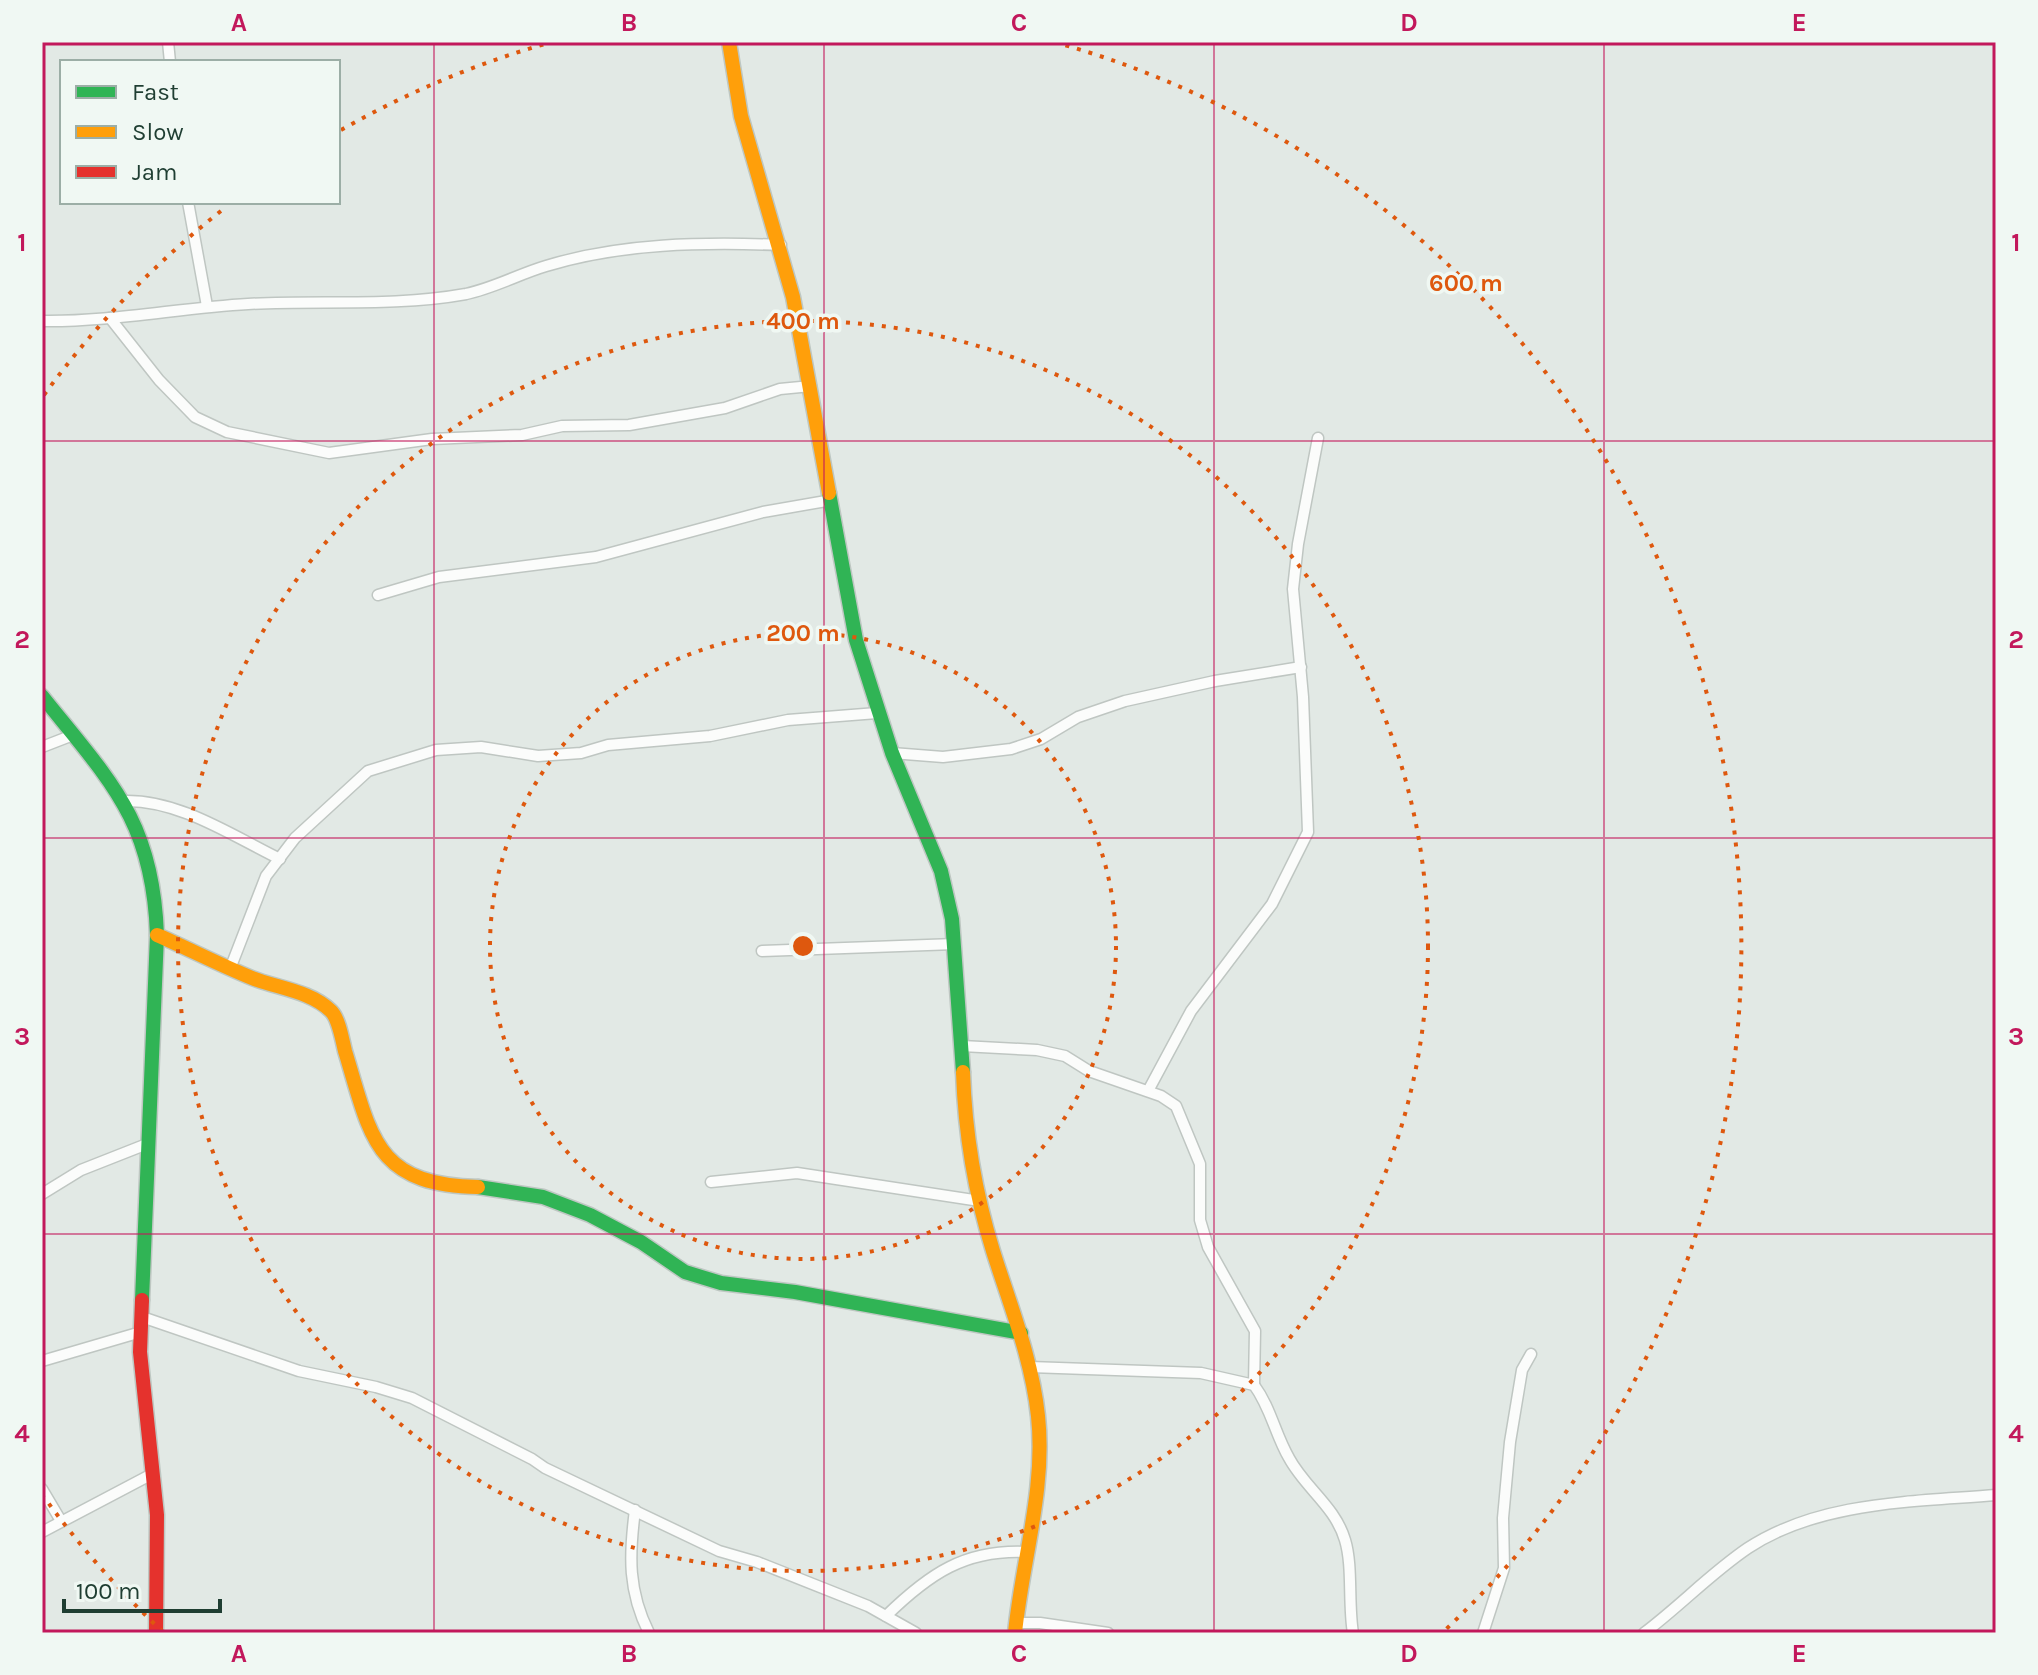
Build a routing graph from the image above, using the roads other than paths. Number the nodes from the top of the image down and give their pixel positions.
1 (729, 42) edge
2 (188, 204) edge
3 (781, 245) junction
4 (207, 306) junction
5 (110, 318) junction
6 (42, 321) edge
7 (811, 386) junction
8 (1318, 438) dead end
9 (832, 500) junction
10 (378, 595) dead end
11 (1301, 667) junction
12 (42, 696) edge
13 (877, 713) junction
14 (73, 735) junction
15 (42, 747) edge
16 (892, 753) junction
17 (123, 801) junction
18 (280, 859) junction
19 (157, 935) junction
20 (955, 944) junction
21 (762, 951) dead end
22 (230, 969) junction
23 (962, 1046) junction
24 (1148, 1091) junction
25 (147, 1144) junction
26 (711, 1182) dead end
27 (42, 1194) edge
28 (980, 1201) junction
29 (142, 1324) junction
30 (1021, 1333) junction
31 (1531, 1354) dead end
32 (42, 1361) edge
33 (1030, 1367) junction
34 (1254, 1385) junction
35 (154, 1473) junction
36 (42, 1489) edge
37 (1996, 1495) edge
38 (635, 1510) junction
39 (61, 1521) junction
40 (42, 1532) edge
41 (1027, 1552) junction
42 (886, 1616) junction
43 (1015, 1628) edge
44 (913, 1632) edge
45 (156, 1633) edge
46 (649, 1633) edge
47 (1108, 1633) edge
48 (1353, 1633) edge
49 (1483, 1633) edge
50 (1644, 1633) edge

1 - 3 street
2 - 4 street
3 - 4 street
3 - 7 street
4 - 5 street
5 - 6 street
5 - 7 street
7 - 9 street
8 - 11 street
9 - 10 street
9 - 13 street
11 - 16 street
11 - 24 street
12 - 14 street
13 - 16 street
13 - 18 street
14 - 15 street
14 - 17 street
16 - 20 street
17 - 18 street
17 - 19 street
18 - 22 street
19 - 22 street
19 - 25 street
20 - 21 street
20 - 23 street
22 - 30 street
23 - 24 street
23 - 28 street
24 - 34 street
25 - 27 street
25 - 29 street
26 - 28 street
28 - 30 street
29 - 32 street
29 - 35 street
29 - 38 street
30 - 33 street
31 - 49 street
33 - 34 street
33 - 41 street
34 - 48 street
35 - 39 street
35 - 45 street
36 - 39 street
37 - 50 street
38 - 42 street
38 - 46 street
39 - 40 street
41 - 42 street
41 - 43 street
42 - 44 street
43 - 47 street

